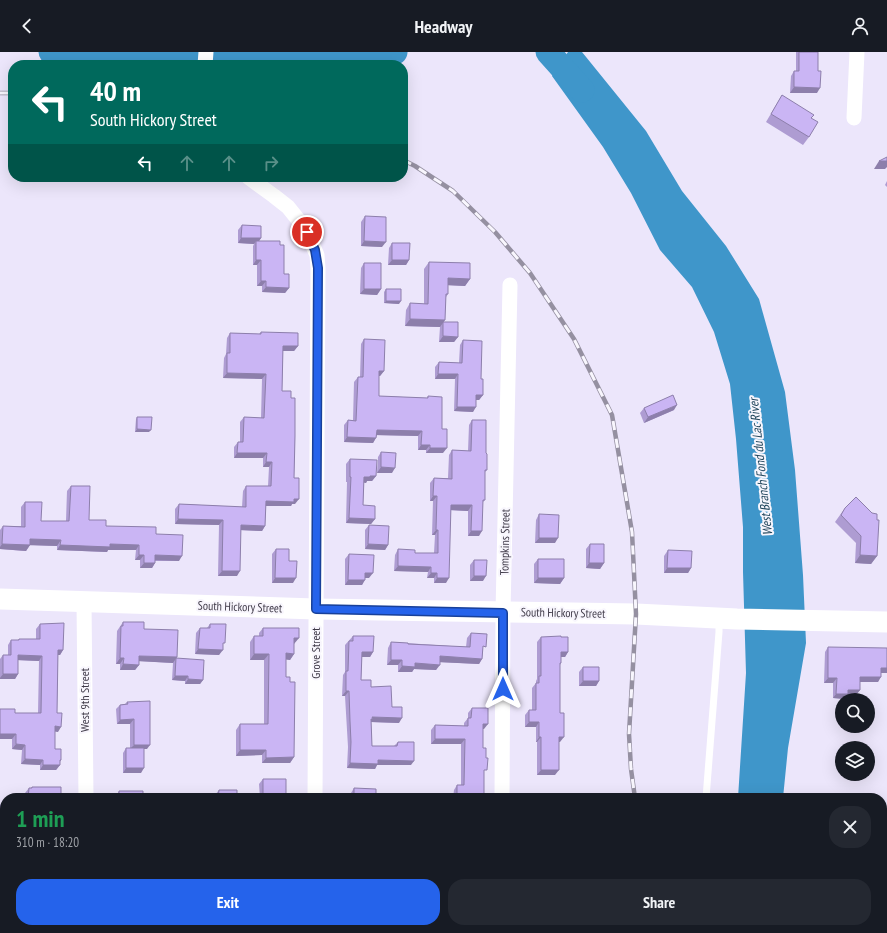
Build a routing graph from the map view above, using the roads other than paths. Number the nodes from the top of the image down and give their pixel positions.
1 (857, 52) edge
2 (854, 118) dead end
3 (255, 182) edge
4 (510, 285) dead end
5 (0, 599) edge
6 (84, 602) junction
7 (316, 609) junction
8 (503, 613) junction
9 (728, 619) junction
10 (887, 622) edge
11 (86, 793) edge
12 (315, 793) edge
13 (502, 793) edge
14 (706, 793) edge

1 - 2 street
3 - 7 street, Grove Street
4 - 8 street, Tompkins Street
5 - 6 street, South Hickory Street
6 - 7 street, South Hickory Street
6 - 11 street, West 9th Street
7 - 8 street, South Hickory Street
7 - 12 street, Grove Street
8 - 9 street, South Hickory Street
8 - 13 street, Tompkins Street
9 - 10 street, South Hickory Street
9 - 14 lane

